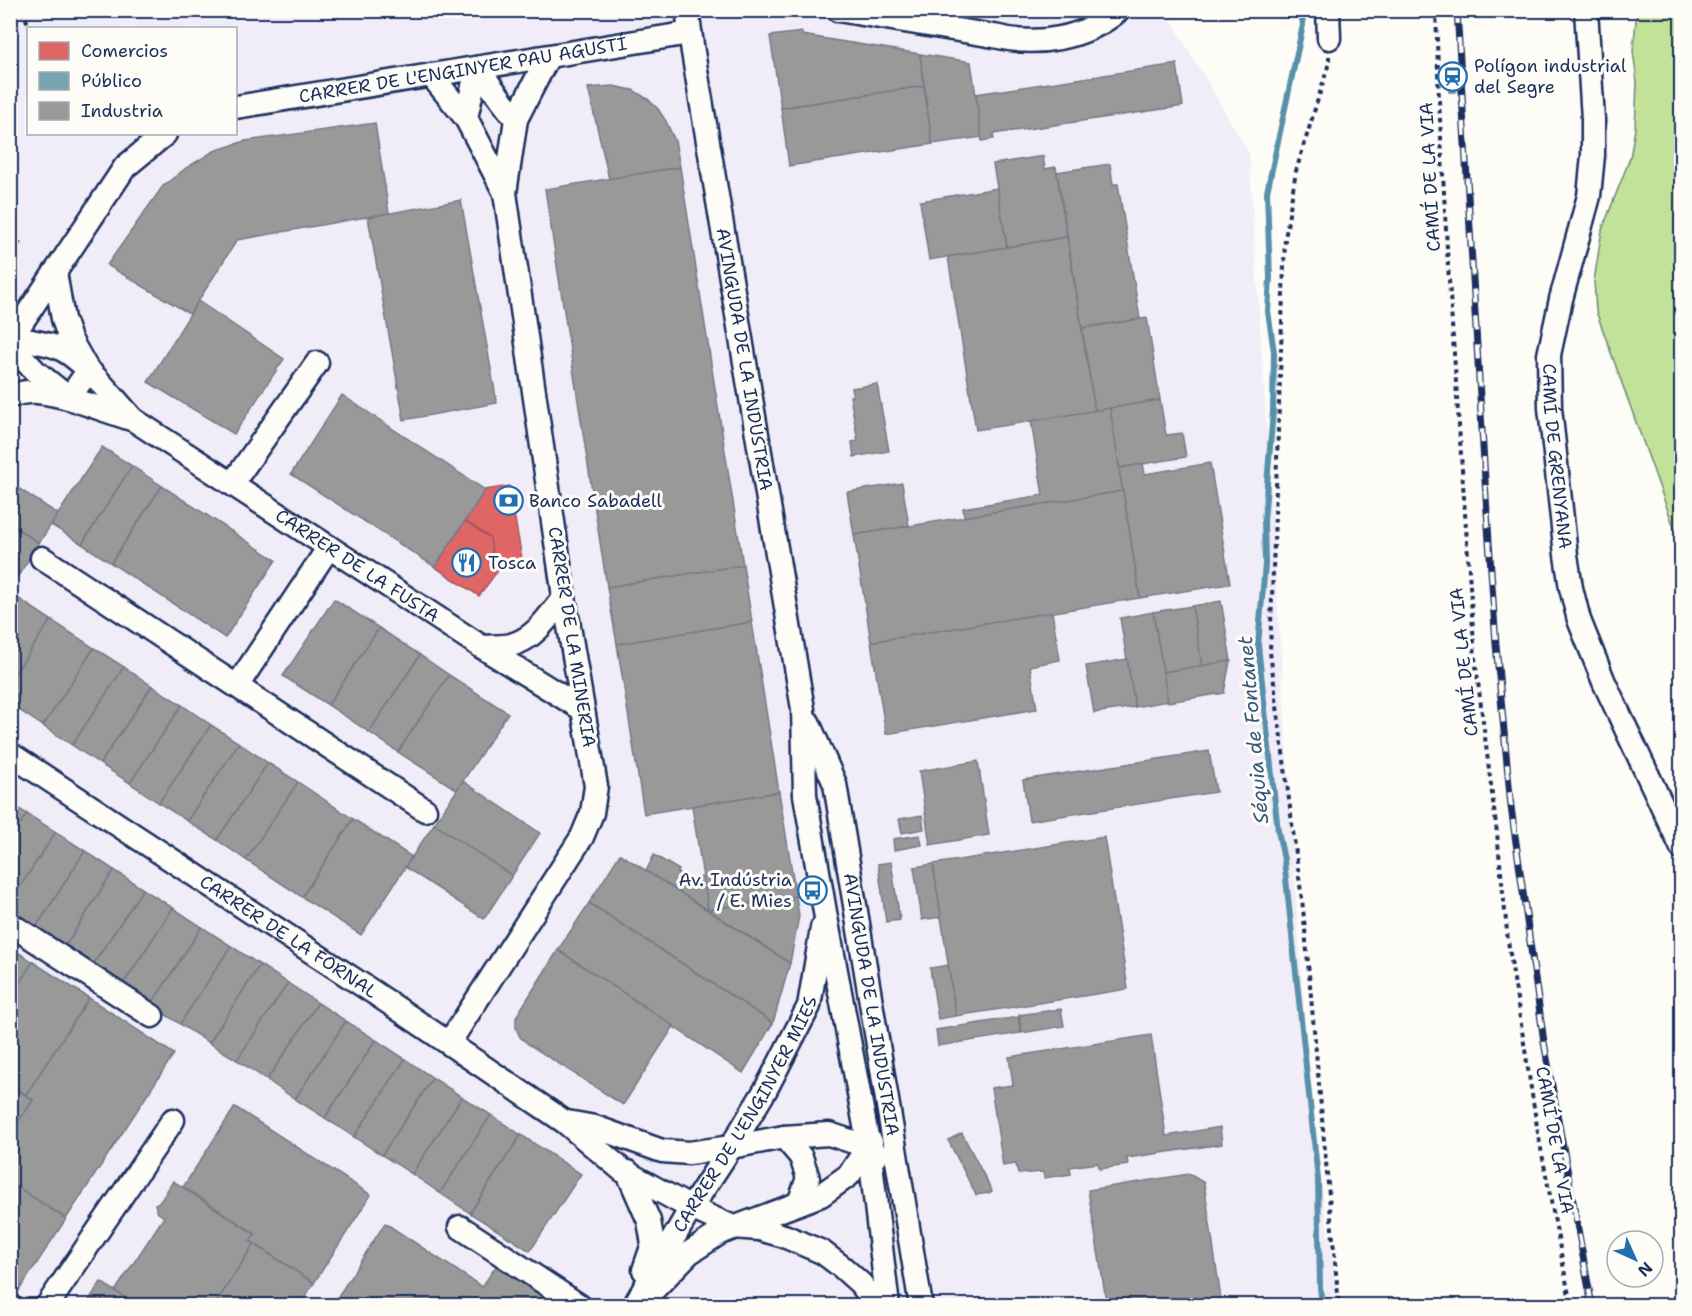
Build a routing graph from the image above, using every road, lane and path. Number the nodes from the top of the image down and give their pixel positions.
1 (22, 10) edge
2 (838, 10) edge
3 (1119, 10) edge
4 (1328, 10) edge
5 (1436, 10) edge
6 (1586, 10) edge
7 (689, 22) edge
8 (30, 27) edge
9 (1329, 38) joint
10 (548, 57) junction
11 (477, 68) junction
12 (431, 75) junction
13 (237, 107) edge
14 (466, 118) junction
15 (514, 129) junction
16 (164, 135) edge
17 (481, 147) junction
18 (505, 193) junction
19 (55, 272) junction
20 (11, 339) edge
21 (316, 363) dead end
22 (88, 371) junction
23 (10, 396) edge
24 (69, 398) junction
25 (134, 420) junction
26 (232, 484) junction
27 (329, 547) junction
28 (42, 558) dead end
29 (564, 597) junction
30 (482, 647) junction
31 (237, 686) junction
32 (582, 709) junction
33 (803, 709) junction
34 (10, 754) edge
35 (425, 810) dead end
36 (1682, 848) edge
37 (825, 912) junction
38 (10, 924) edge
39 (152, 1017) dead end
40 (449, 1043) junction
41 (889, 1106) junction
42 (173, 1120) dead end
43 (566, 1122) junction
44 (784, 1137) junction
45 (645, 1145) junction
46 (731, 1147) junction
47 (869, 1147) junction
48 (628, 1173) junction
49 (900, 1176) junction
50 (799, 1203) junction
51 (692, 1208) junction
52 (460, 1227) dead end
53 (733, 1227) junction
54 (47, 1305) edge
55 (580, 1305) edge
56 (634, 1305) edge
57 (877, 1305) edge
58 (888, 1305) edge
59 (921, 1305) edge
60 (1339, 1305) edge
61 (1571, 1305) edge

1 - 8 path
2 - 3 street
4 - 9 street
5 - 61 path, CAMÍ DE LA VIA
6 - 36 street, CAMÍ DE GRENYANA
7 - 10 street, CARRER DE L'ENGINYER PAU AGUSTÍ
7 - 33 street, AVINGUDA DE LA INDÚSTRIA
9 - 60 path
10 - 11 street, CARRER DE L'ENGINYER PAU AGUSTÍ
10 - 15 street, CARRER DE LA MINERIA
11 - 12 street, CARRER DE L'ENGINYER PAU AGUSTÍ
11 - 14 street
11 - 15 street
12 - 13 street, CARRER DE L'ENGINYER PAU AGUSTÍ
12 - 14 street, CARRER DE LA MINERIA
14 - 17 street, CARRER DE LA MINERIA
15 - 17 street
15 - 18 street, CARRER DE LA MINERIA
16 - 19 street
17 - 18 street, CARRER DE LA MINERIA
18 - 29 street, CARRER DE LA MINERIA
19 - 20 street
19 - 22 street, CARRER DE LA FUSTA
20 - 22 street, CARRER DE LA FUSTA
20 - 24 street, CARRER DE LA FUSTA
21 - 26 street
22 - 24 street
22 - 25 street, CARRER DE LA FUSTA
23 - 24 street, CARRER DE LA FUSTA
24 - 25 street, CARRER DE LA FUSTA
25 - 26 street, CARRER DE LA FUSTA
26 - 27 street, CARRER DE LA FUSTA
27 - 30 street, CARRER DE LA FUSTA
27 - 31 street
28 - 31 street
29 - 30 street
29 - 32 street, CARRER DE LA MINERIA
30 - 32 street, CARRER DE LA FUSTA
31 - 35 street
32 - 40 street, CARRER DE LA MINERIA
33 - 37 street, AVINGUDA DE LA INDÚSTRIA
33 - 41 street, AVINGUDA DE LA INDÚSTRIA
34 - 40 street, CARRER DE LA FORNAL
37 - 46 street, CARRER DE L'ENGINYER MIES
37 - 47 street, AVINGUDA DE LA INDÚSTRIA
38 - 39 street
40 - 43 street, CARRER DE LA FORNAL
41 - 47 street, CARRER DE L'ENGINYER MIES
41 - 49 street, AVINGUDA DE LA INDÚSTRIA
42 - 54 street
43 - 45 street, CARRER DE LA FORNAL
43 - 48 street, CARRER DE LA FORNAL
44 - 46 street, CARRER DE LA FORNAL
44 - 47 street, CARRER DE LA FORNAL
44 - 50 street
45 - 46 street, CARRER DE LA FORNAL
45 - 48 street
46 - 51 street, CARRER DE L'ENGINYER MIES
47 - 49 street, CARRER DE LA FORNAL
47 - 50 street, CARRER DE L'ENGINYER MIES
47 - 58 street, AVINGUDA DE LA INDÚSTRIA
48 - 51 street, CARRER DE LA FORNAL
48 - 56 street
49 - 59 street, AVINGUDA DE LA INDÚSTRIA
50 - 53 street, CARRER DE L'ENGINYER MIES
51 - 53 street, CARRER DE LA FORNAL
51 - 56 street, CARRER DE L'ENGINYER MIES
52 - 55 street
53 - 56 street, CARRER DE L'ENGINYER MIES
53 - 57 street, CARRER DE LA FORNAL

